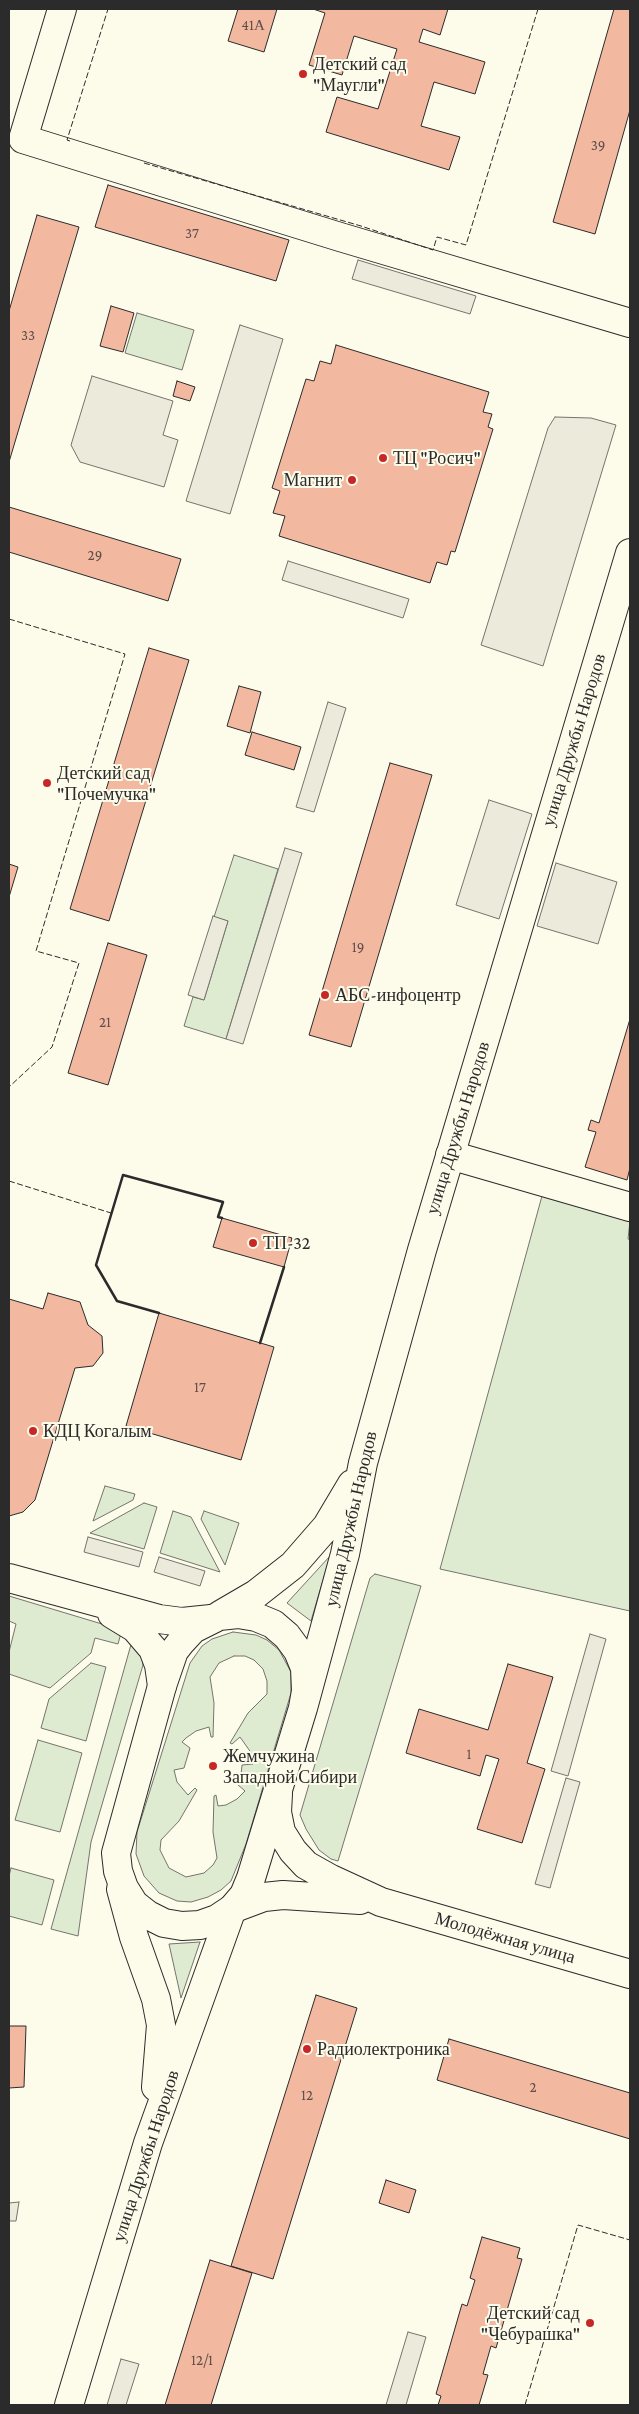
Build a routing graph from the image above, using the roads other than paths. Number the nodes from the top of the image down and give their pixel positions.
1 (62, 9) edge
2 (630, 323) edge
3 (630, 553) edge
4 (450, 1155) junction
5 (630, 1207) edge
6 (363, 1463) junction
7 (9, 1578) edge
8 (94, 1603) junction
9 (211, 1619) junction
10 (162, 1686) junction
11 (303, 1708) junction
12 (279, 1787) junction
13 (118, 1871) junction
14 (381, 1902) junction
15 (232, 1909) junction
16 (630, 1974) edge
17 (148, 2143) junction
18 (69, 2405) edge

1 - 2 main road
3 - 4 main road, улица Дружбы Народов
4 - 5 main road
4 - 6 main road, улица Дружбы Народов
6 - 9 main road
6 - 11 main road, улица Дружбы Народов
7 - 8 main road
8 - 9 main road
8 - 10 main road
9 - 10 main road, улица Дружбы Народов
9 - 11 main road, улица Дружбы Народов
10 - 13 main road, улица Дружбы Народов
11 - 12 main road, улица Дружбы Народов
12 - 14 main road
12 - 15 main road, улица Дружбы Народов
13 - 15 main road, улица Дружбы Народов
13 - 17 main road
14 - 15 main road
14 - 16 main road, Молодёжная улица
15 - 17 main road, улица Дружбы Народов
17 - 18 main road, улица Дружбы Народов

